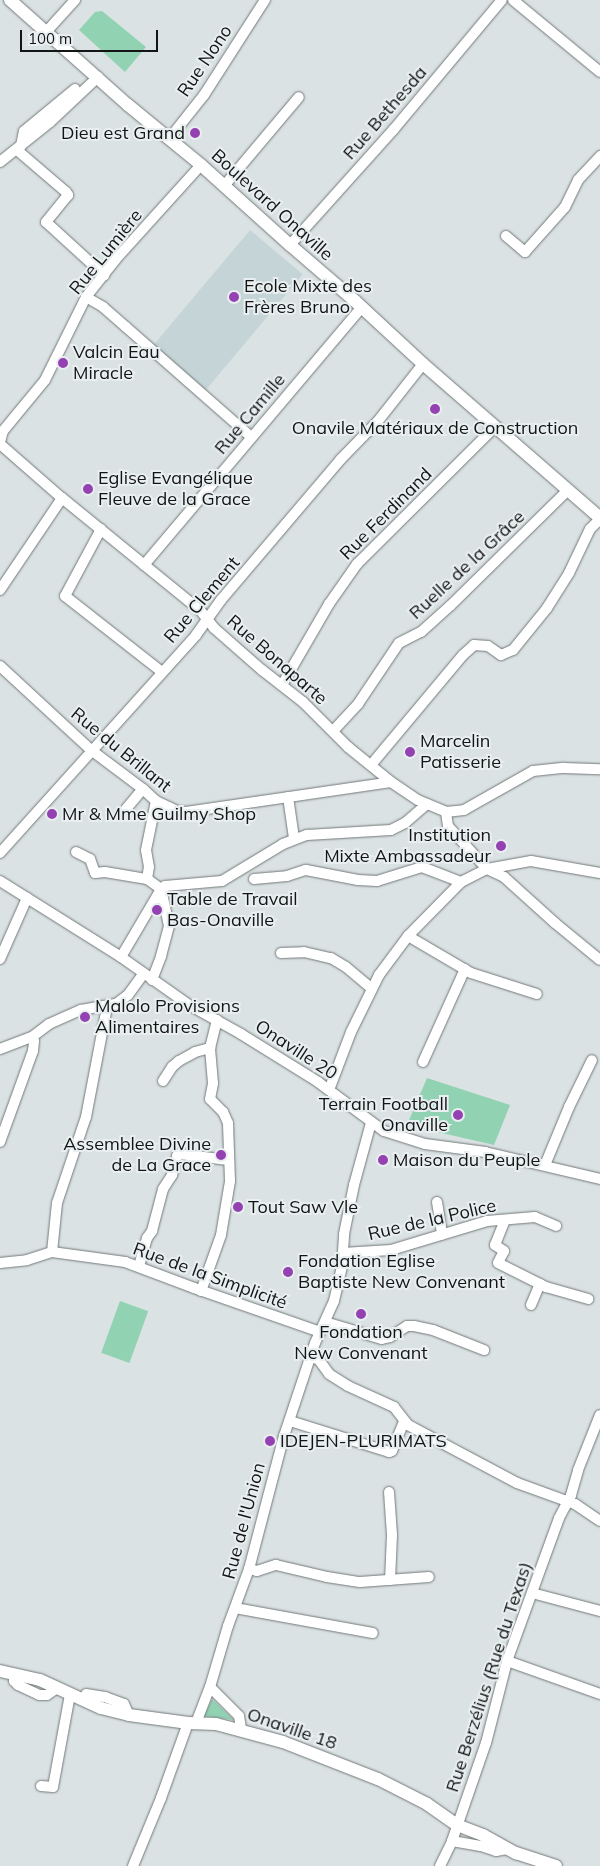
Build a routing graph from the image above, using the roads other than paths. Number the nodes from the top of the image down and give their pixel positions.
1 (10, 0) edge
2 (75, 0) edge
3 (265, 0) edge
4 (502, 0) edge
5 (513, 0) edge
6 (47, 31) junction
7 (600, 72) edge
8 (95, 75) junction
9 (299, 97) dead end
10 (169, 139) junction
11 (19, 148) junction
12 (600, 156) edge
13 (0, 162) edge
14 (201, 165) junction
15 (224, 186) junction
16 (506, 236) dead end
17 (290, 245) junction
18 (104, 275) junction
19 (86, 297) junction
20 (362, 307) junction
21 (424, 364) junction
22 (494, 427) junction
23 (251, 437) junction
24 (0, 443) edge
25 (567, 491) junction
26 (62, 498) junction
27 (600, 518) edge
28 (101, 529) junction
29 (144, 565) junction
30 (0, 590) edge
31 (208, 620) junction
32 (0, 666) edge
33 (162, 672) junction
34 (282, 685) junction
35 (333, 731) junction
36 (91, 750) junction
37 (371, 765) junction
38 (600, 769) edge
39 (391, 782) junction
40 (143, 789) junction
41 (288, 797) junction
42 (156, 801) junction
43 (427, 804) junction
44 (126, 809) dead end
45 (446, 812) junction
46 (294, 838) junction
47 (76, 852) dead end
48 (0, 853) edge
49 (487, 869) junction
50 (600, 872) edge
51 (147, 879) junction
52 (254, 879) dead end
53 (0, 881) edge
54 (462, 882) junction
55 (161, 889) junction
56 (27, 898) junction
57 (408, 936) junction
58 (281, 953) dead end
59 (121, 957) junction
60 (0, 960) edge
61 (600, 960) edge
62 (465, 969) junction
63 (147, 977) junction
64 (371, 988) junction
65 (537, 994) dead end
66 (107, 1007) junction
67 (217, 1020) junction
68 (32, 1037) junction
69 (210, 1048) junction
70 (0, 1049) edge
71 (592, 1060) dead end
72 (423, 1062) dead end
73 (163, 1082) dead end
74 (329, 1090) junction
75 (371, 1123) junction
76 (0, 1142) edge
77 (228, 1160) junction
78 (545, 1166) junction
79 (600, 1179) edge
80 (437, 1202) dead end
81 (505, 1220) junction
82 (556, 1226) dead end
83 (442, 1235) junction
84 (52, 1252) junction
85 (343, 1253) junction
86 (0, 1263) edge
87 (139, 1266) junction
88 (540, 1284) junction
89 (201, 1291) junction
90 (588, 1299) dead end
91 (531, 1305) dead end
92 (325, 1322) junction
93 (320, 1332) junction
94 (484, 1350) dead end
95 (312, 1357) junction
96 (600, 1415) edge
97 (290, 1421) junction
98 (404, 1422) junction
99 (596, 1438) edge
100 (389, 1492) dead end
101 (568, 1501) junction
102 (600, 1521) edge
103 (249, 1569) junction
104 (429, 1577) dead end
105 (390, 1580) junction
106 (532, 1593) junction
107 (235, 1608) junction
108 (600, 1611) edge
109 (373, 1633) dead end
110 (508, 1661) junction
111 (4, 1675) edge
112 (210, 1687) junction
113 (70, 1694) junction
114 (86, 1694) dead end
115 (600, 1694) edge
116 (129, 1715) junction
117 (192, 1723) junction
118 (241, 1729) junction
119 (41, 1786) dead end
120 (457, 1825) junction
121 (452, 1841) junction
122 (507, 1849) junction
123 (133, 1866) edge
124 (440, 1866) edge
125 (556, 1866) edge

1 - 6 street, Boulevard Onaville
2 - 6 street
3 - 10 street, Rue Nono
4 - 17 street, Rue Bethesda
5 - 7 street
6 - 8 street, Boulevard Onaville
8 - 10 street, Boulevard Onaville
8 - 11 street
9 - 15 street
10 - 14 street, Boulevard Onaville
11 - 13 street
11 - 18 street
12 - 16 street
14 - 15 street, Boulevard Onaville
14 - 18 street, Rue Lumière
15 - 17 street, Boulevard Onaville
17 - 20 street, Boulevard Onaville
18 - 19 street, Rue Lumière
19 - 23 street
19 - 24 street, Rue Lumière
20 - 21 street, Boulevard Onaville
20 - 23 street, Rue Camille
21 - 22 street, Boulevard Onaville
21 - 31 street, Rue Clement
22 - 25 street, Boulevard Onaville
22 - 34 street, Rue Ferdinand
23 - 29 street, Rue Camille
24 - 26 street, Rue Bonaparte
25 - 27 street, Boulevard Onaville
25 - 35 street, Ruelle de la Grâce
26 - 28 street, Rue Bonaparte
26 - 30 street
27 - 37 street
28 - 29 street, Rue Bonaparte
28 - 33 street
29 - 31 street, Rue Bonaparte
31 - 33 street, Rue Clement
31 - 34 street, Rue Bonaparte
32 - 36 street, Rue du Brillant
33 - 36 street, Rue Clement
34 - 35 street, Rue Bonaparte
35 - 37 street, Rue Bonaparte
36 - 40 street, Rue du Brillant
36 - 48 street, Rue Clement
37 - 39 street, Rue Bonaparte
38 - 45 street
39 - 41 street, Rue du Brillant
39 - 43 street, Rue Bonaparte
40 - 42 street, Rue du Brillant
40 - 44 street
41 - 42 street, Rue du Brillant
41 - 46 street
42 - 51 street
43 - 45 street, Rue Bonaparte
43 - 46 street
45 - 49 street
46 - 55 street
47 - 51 street
49 - 50 street
49 - 54 street
49 - 61 street
51 - 55 street
52 - 54 street
53 - 56 street, Onaville 20
54 - 57 street
55 - 59 street
55 - 63 street
56 - 59 street, Onaville 20
56 - 60 street
57 - 62 street
57 - 64 street
58 - 64 street
59 - 63 street, Onaville 20
62 - 65 street
62 - 72 street
63 - 66 street
63 - 67 street, Onaville 20
64 - 74 street
66 - 68 street
66 - 84 street
67 - 69 street
67 - 74 street, Onaville 20
68 - 70 street
68 - 76 street
69 - 73 street
69 - 77 street
71 - 78 street
74 - 75 street, Onaville 20
75 - 78 street, Onaville 20
75 - 85 street, Rue de l'Union
77 - 87 street
77 - 89 street
78 - 79 street, Onaville 20
80 - 83 street
81 - 82 street, Rue de la Police
81 - 83 street, Rue de la Police
81 - 88 street
83 - 85 street, Rue de la Police
84 - 86 street, Rue de la Simplicité
84 - 87 street, Rue de la Simplicité
85 - 92 street, Rue de l'Union
87 - 89 street, Rue de la Simplicité
88 - 90 street
88 - 91 street
89 - 93 street, Rue de la Simplicité
92 - 93 street, Rue de l'Union
92 - 94 street
93 - 95 street, Rue de l'Union
95 - 97 street, Rue de l'Union
95 - 98 street
96 - 99 street, Rue Berzélius (Rue du Texas)
97 - 98 street
97 - 103 street, Rue de l'Union
98 - 101 street
99 - 101 street, Rue Berzélius (Rue du Texas)
100 - 105 street
101 - 102 street
101 - 106 street, Rue Berzélius (Rue du Texas)
103 - 105 street
103 - 107 street, Rue de l'Union
104 - 105 street
106 - 108 street
106 - 110 street, Rue Berzélius (Rue du Texas)
107 - 109 street
107 - 112 street, Rue de l'Union
110 - 115 street
110 - 120 street, Rue Berzélius (Rue du Texas)
111 - 113 street, Onaville 18
112 - 117 street, Rue de l'Union
112 - 118 street
113 - 116 street, Onaville 18
113 - 119 street
114 - 116 street
116 - 117 street, Onaville 18
117 - 118 street, Onaville 18
117 - 123 street, Rue de l'Union
118 - 120 street, Onaville 18
120 - 121 street, Rue Berzélius (Rue du Texas)
120 - 122 street, Onaville 18
121 - 122 street
121 - 124 street, Rue Berzélius (Rue du Texas)
122 - 125 street, Onaville 18

